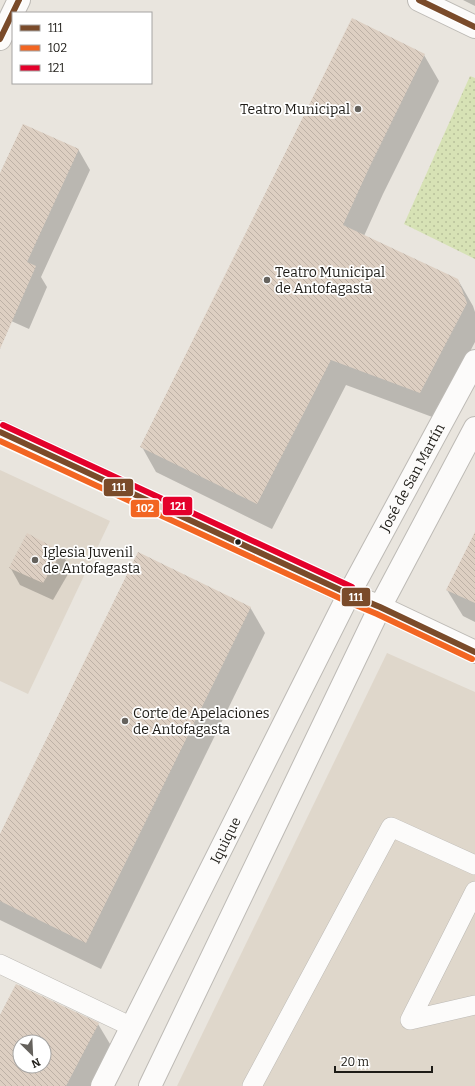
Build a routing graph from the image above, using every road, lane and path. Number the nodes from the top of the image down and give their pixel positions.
1 (19, 0) edge
2 (419, 0) edge
3 (13, 12) edge
4 (12, 14) edge
5 (475, 27) edge
6 (0, 39) edge
7 (475, 361) edge
8 (475, 428) edge
9 (0, 432) edge
10 (349, 594) junction
11 (380, 607) junction
12 (475, 652) edge
13 (475, 865) edge
14 (475, 891) edge
15 (0, 964) edge
16 (475, 1005) edge
17 (132, 1027) junction
18 (102, 1086) edge
19 (150, 1086) edge
20 (252, 1086) edge

1 - 3 street
2 - 5 street
4 - 6 street
7 - 10 street, José de San Martín
8 - 11 street
9 - 10 street
10 - 11 street
10 - 17 street, Iquique
11 - 12 street
11 - 19 street
13 - 20 lane
14 - 16 lane
15 - 17 lane
17 - 18 street, Iquique

